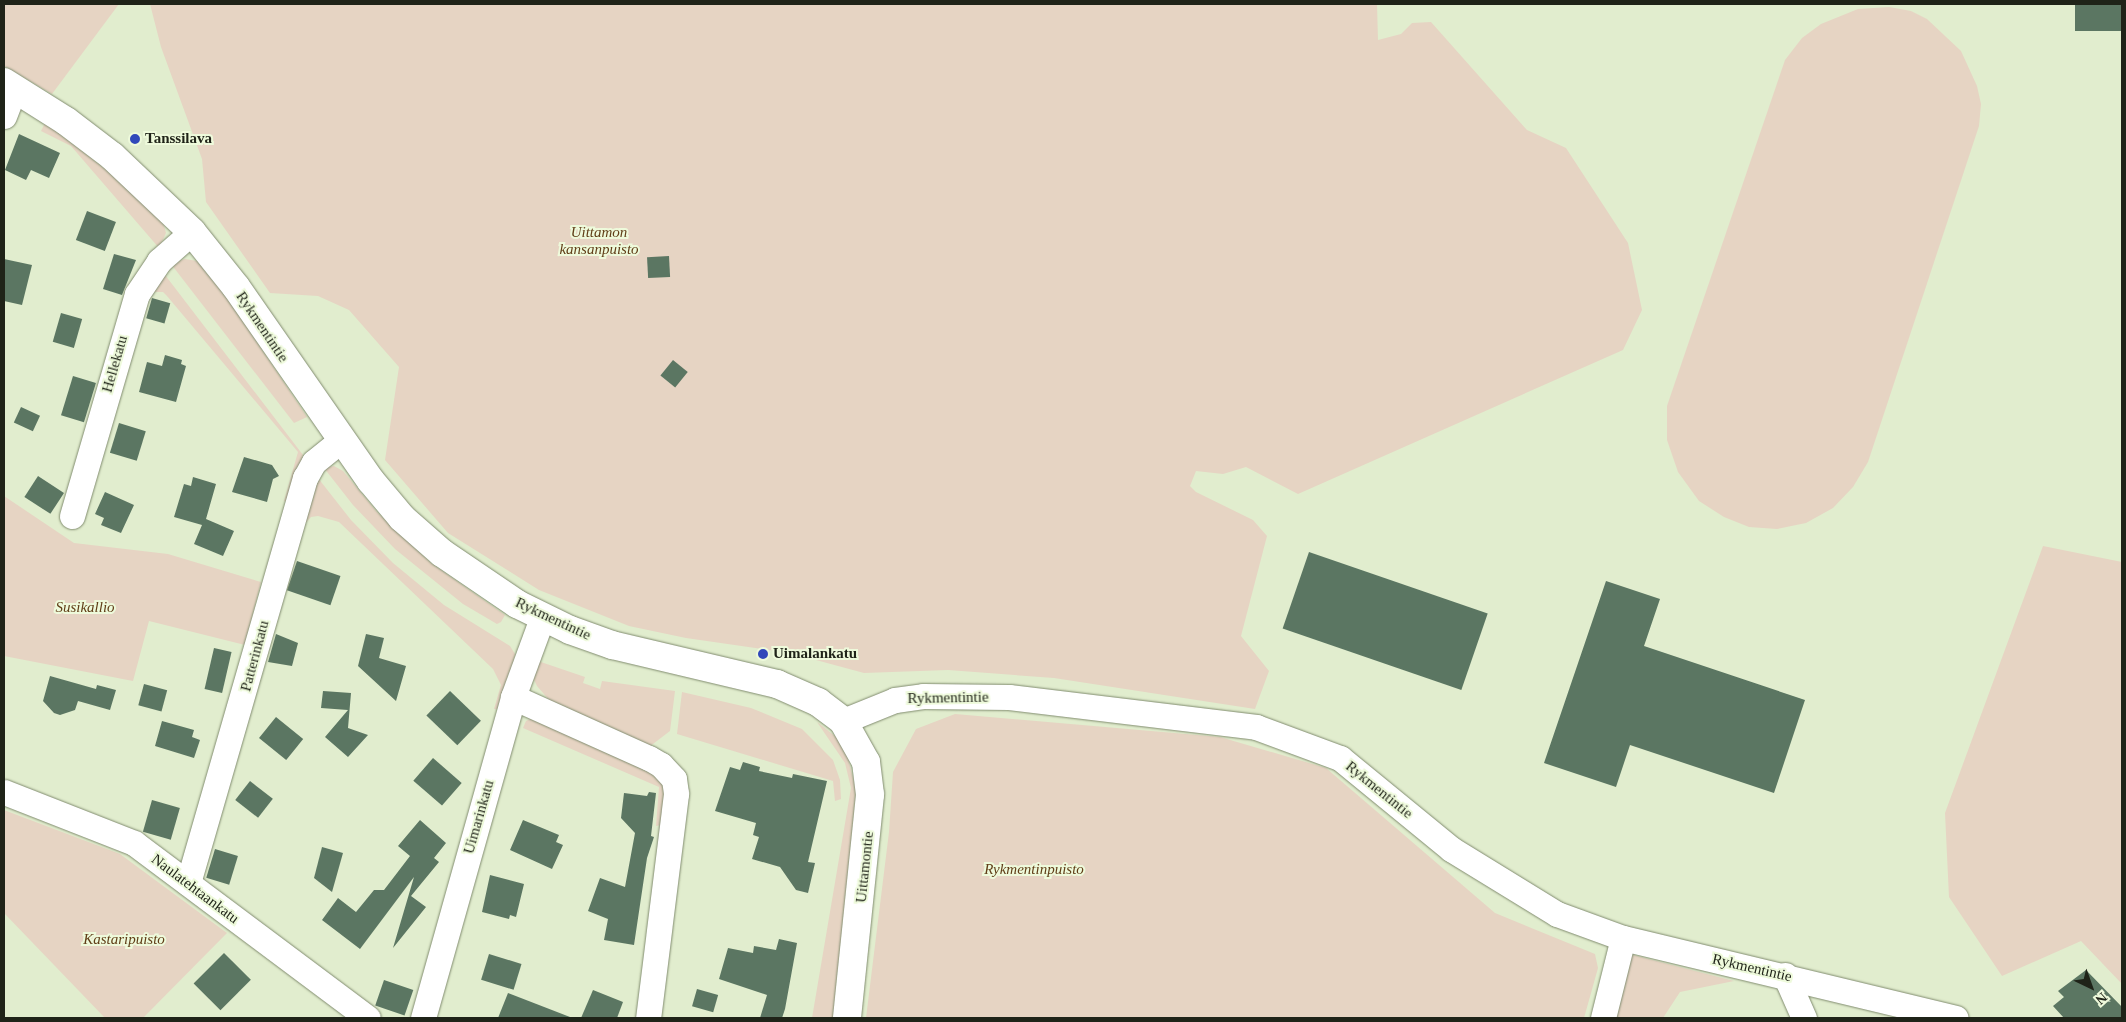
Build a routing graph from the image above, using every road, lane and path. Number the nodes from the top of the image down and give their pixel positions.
1 (9, 85) edge
2 (4, 116) edge
3 (192, 232) junction
4 (340, 441) junction
5 (72, 516) dead end
6 (542, 618) junction
7 (513, 696) junction
8 (843, 721) junction
9 (4, 792) edge
10 (188, 883) junction
11 (1623, 938) junction
12 (1785, 975) junction
13 (368, 1018) edge
14 (423, 1018) edge
15 (648, 1018) edge
16 (847, 1018) edge
17 (1603, 1018) edge
18 (1804, 1018) edge
19 (1956, 1018) edge

1 - 2 street
1 - 3 street, Rykmentintie
3 - 4 street, Rykmentintie
3 - 5 street, Hellekatu
4 - 6 street, Rykmentintie
4 - 10 street, Patterinkatu
6 - 7 street, Uimarinkatu
6 - 8 street, Rykmentintie
7 - 14 street, Uimarinkatu
7 - 15 street
8 - 11 street, Rykmentintie
8 - 16 street, Uittamontie
9 - 10 street, Naulatehtaankatu
10 - 13 street, Naulatehtaankatu
11 - 12 street, Rykmentintie
11 - 17 street
12 - 18 street
12 - 19 street, Rykmentintie

